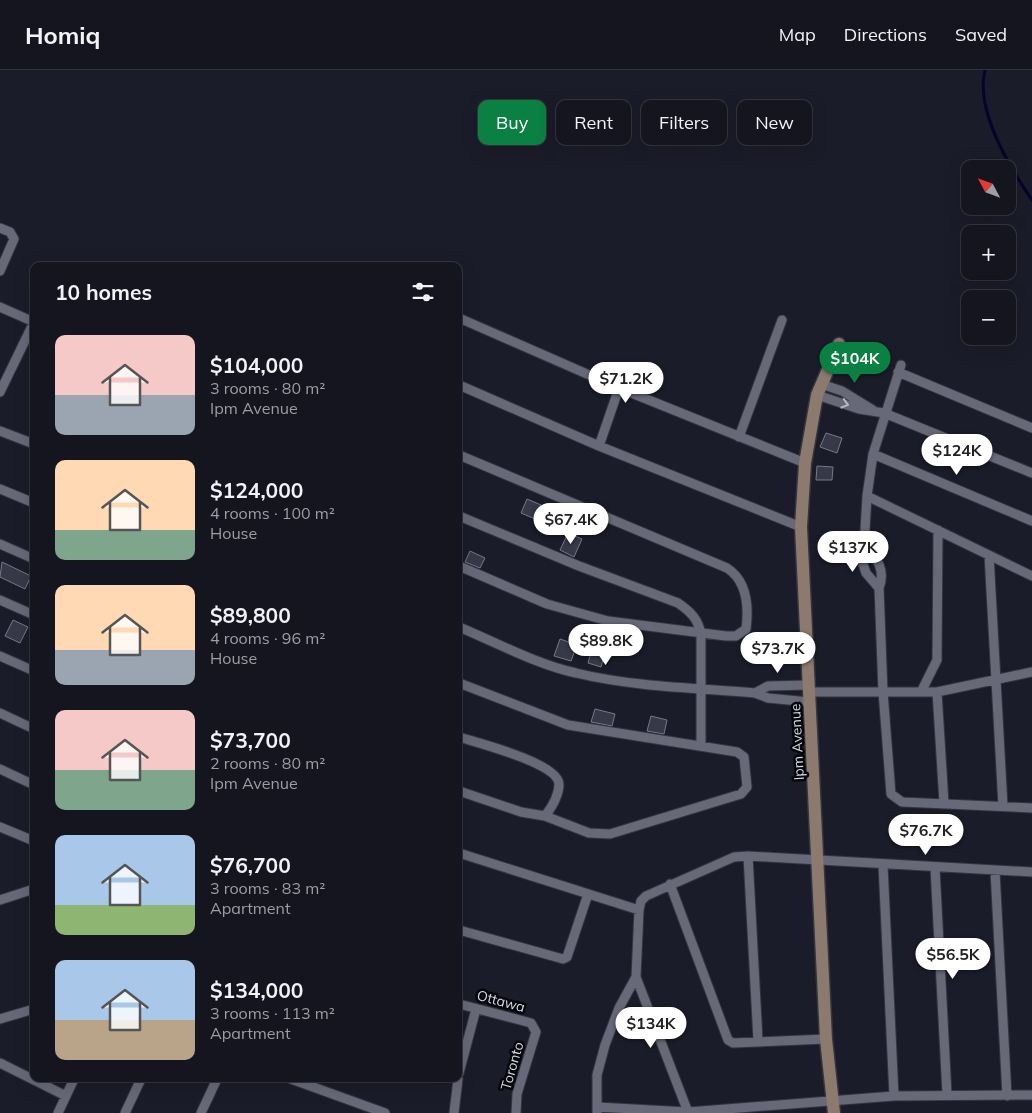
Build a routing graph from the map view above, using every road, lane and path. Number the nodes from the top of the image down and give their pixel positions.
1 (0, 228) edge
2 (0, 271) edge
3 (0, 307) edge
4 (462, 319) edge
5 (30, 320) edge
6 (782, 320) dead end
7 (30, 330) edge
8 (839, 344) dead end
9 (0, 368) edge
10 (9, 372) junction
11 (462, 386) edge
12 (619, 388) junction
13 (819, 389) junction
14 (0, 392) edge
15 (884, 413) junction
16 (1032, 428) edge
17 (0, 431) edge
18 (739, 437) junction
19 (30, 442) edge
20 (599, 446) junction
21 (873, 454) junction
22 (462, 456) edge
23 (805, 463) junction
24 (1032, 473) edge
25 (0, 489) edge
26 (867, 496) junction
27 (30, 501) edge
28 (462, 517) edge
29 (1032, 521) edge
30 (801, 527) junction
31 (938, 530) junction
32 (0, 544) edge
33 (865, 546) junction
34 (989, 555) junction
35 (30, 557) edge
36 (462, 567) edge
37 (1032, 576) edge
38 (880, 588) junction
39 (0, 600) edge
40 (30, 613) edge
41 (462, 628) edge
42 (701, 634) junction
43 (0, 656) edge
44 (30, 669) edge
45 (1032, 672) edge
46 (996, 679) junction
47 (462, 684) edge
48 (701, 689) junction
49 (883, 692) junction
50 (921, 692) junction
51 (937, 692) junction
52 (755, 693) junction
53 (809, 693) junction
54 (0, 713) edge
55 (30, 727) edge
56 (462, 737) edge
57 (701, 746) junction
58 (0, 769) edge
59 (30, 783) edge
60 (462, 792) edge
61 (944, 803) junction
62 (1003, 806) junction
63 (1032, 808) edge
64 (545, 816) junction
65 (0, 827) edge
66 (30, 839) edge
67 (462, 854) edge
68 (748, 856) junction
69 (818, 858) junction
70 (883, 865) junction
71 (935, 868) junction
72 (995, 871) junction
73 (1032, 872) edge
74 (670, 884) junction
75 (0, 890) edge
76 (30, 890) edge
77 (588, 894) junction
78 (10, 897) junction
79 (0, 900) edge
80 (639, 910) junction
81 (462, 931) edge
82 (636, 977) junction
83 (462, 1005) edge
84 (476, 1009) junction
85 (30, 1011) edge
86 (0, 1019) edge
87 (535, 1027) joint
88 (826, 1039) junction
89 (758, 1040) junction
90 (0, 1062) edge
91 (462, 1062) edge
92 (30, 1077) edge
93 (39, 1082) edge
94 (73, 1082) edge
95 (140, 1082) edge
96 (216, 1082) edge
97 (299, 1082) edge
98 (458, 1082) edge
99 (947, 1094) junction
100 (1032, 1095) edge
101 (66, 1096) junction
102 (894, 1096) junction
103 (1007, 1096) junction
104 (833, 1107) edge
105 (597, 1110) edge
106 (688, 1112) edge
107 (58, 1113) edge
108 (125, 1113) edge
109 (203, 1113) edge
110 (385, 1113) edge
111 (454, 1113) edge
112 (516, 1113) edge

1 - 2 street
3 - 5 street
4 - 12 street
6 - 18 street
7 - 10 street
8 - 13 street, Ipm Avenue
9 - 10 street
10 - 14 street
11 - 20 street
12 - 18 street
12 - 20 street
13 - 15 street
13 - 23 street, Ipm Avenue
15 - 16 street
15 - 21 street
15 - 24 street
17 - 19 street
18 - 23 street
20 - 30 street
21 - 26 street
21 - 29 street
22 - 42 street
23 - 30 street, Ipm Avenue
25 - 27 street
26 - 31 street
26 - 33 street
28 - 42 street
30 - 53 street, Ipm Avenue
31 - 34 street
31 - 50 street
32 - 35 street
33 - 38 street
33 - 38 street
34 - 37 street
34 - 46 street
36 - 42 street
38 - 49 street
39 - 40 street
41 - 48 street
42 - 48 street
43 - 44 street
45 - 46 street
46 - 51 street
46 - 62 street
47 - 57 street
48 - 52 street
48 - 57 street
49 - 50 street
49 - 53 street
49 - 61 street
50 - 51 street
51 - 61 street
52 - 53 street
52 - 53 street
53 - 69 street, Ipm Avenue
54 - 55 street
56 - 64 street
57 - 64 street
58 - 59 street
60 - 64 street
61 - 62 street
62 - 63 street
65 - 66 street
67 - 77 street
68 - 69 street
68 - 74 street
68 - 89 street
69 - 70 street
69 - 88 street, Ipm Avenue
70 - 71 street
70 - 102 street
71 - 72 street
71 - 99 street
72 - 73 street
72 - 103 street
74 - 80 street
74 - 89 street
75 - 78 street
76 - 78 street
77 - 80 street
77 - 81 street
78 - 79 street
80 - 82 street
82 - 105 street
82 - 106 street
83 - 84 street, Ottawa
84 - 87 street, Ottawa
84 - 91 street
85 - 86 street
87 - 112 street, Toronto
88 - 89 street
88 - 104 street, Ipm Avenue
90 - 92 street
93 - 101 street
94 - 101 street
95 - 108 street
96 - 109 street
97 - 110 street
98 - 111 street
99 - 102 street
99 - 103 street
100 - 103 street
101 - 107 street
102 - 104 street
104 - 106 street
105 - 106 street

